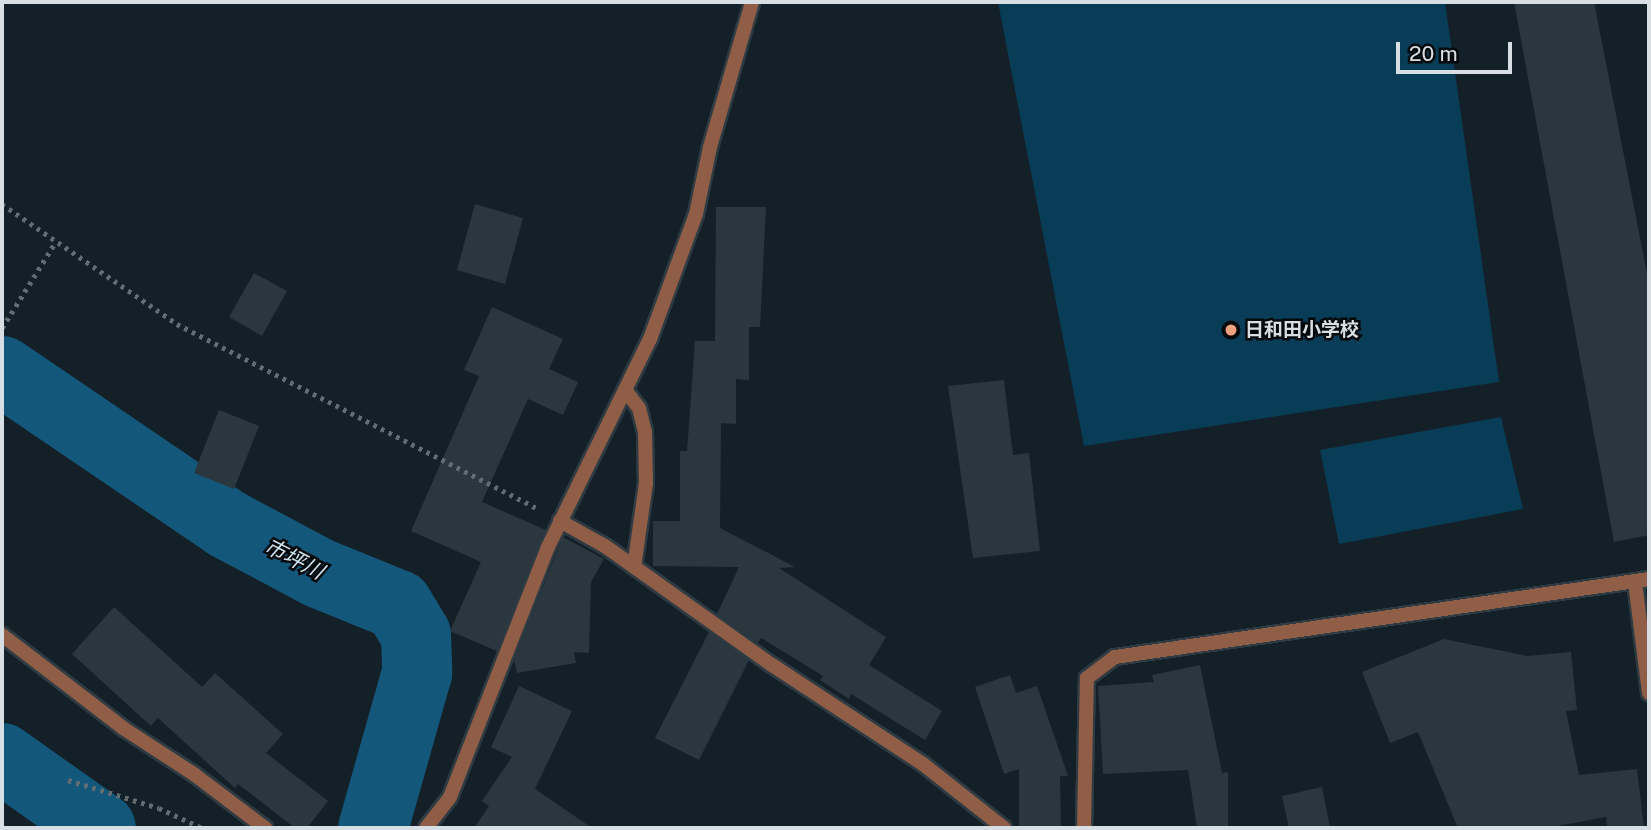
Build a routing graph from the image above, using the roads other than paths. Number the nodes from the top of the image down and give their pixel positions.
1 (752, 2) edge
2 (626, 391) junction
3 (560, 521) junction
4 (634, 567) junction
5 (1642, 581) edge
6 (2, 635) edge
7 (1649, 693) edge
8 (265, 828) edge
9 (426, 828) edge
10 (1004, 828) edge
11 (1084, 828) edge

1 - 2 street
2 - 3 street
2 - 4 street
3 - 4 street
3 - 9 street
4 - 10 street
5 - 7 street
5 - 11 street
6 - 8 street

